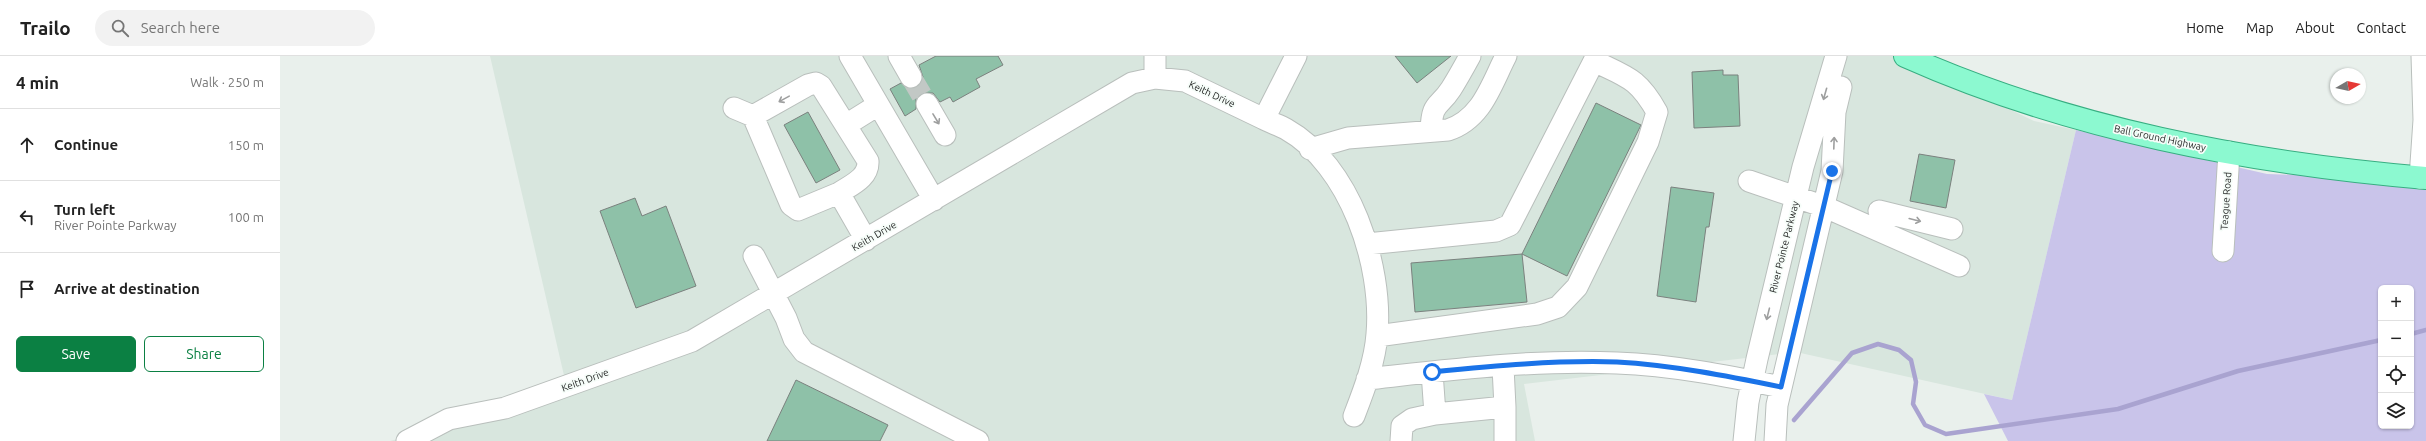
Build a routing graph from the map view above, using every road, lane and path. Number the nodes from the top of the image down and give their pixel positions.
1 (850, 56) edge
2 (899, 56) edge
3 (1155, 56) edge
4 (1296, 56) edge
5 (1470, 56) edge
6 (1506, 56) edge
7 (1836, 56) edge
8 (1849, 56) edge
9 (1905, 56) edge
10 (2422, 56) edge
11 (911, 77) tunnel mouth
12 (1155, 78) junction
13 (927, 104) tunnel mouth
14 (878, 105) junction
15 (1264, 119) junction
16 (846, 125) junction
17 (1431, 131) junction
18 (945, 135) dead end
19 (1310, 149) junction
20 (2230, 152) junction
21 (2423, 178) edge
22 (1749, 181) dead end
23 (839, 193) junction
24 (1796, 196) junction
25 (934, 200) junction
26 (1825, 207) junction
27 (1878, 211) dead end
28 (1952, 229) dead end
29 (866, 240) junction
30 (1367, 244) junction
31 (2223, 251) dead end
32 (754, 256) dead end
33 (1958, 266) dead end
34 (773, 294) junction
35 (1377, 336) junction
36 (1503, 367) junction
37 (1432, 372) junction
38 (1367, 380) junction
39 (1752, 381) junction
40 (1781, 387) junction
41 (1504, 407) junction
42 (1435, 414) junction
43 (1354, 416) dead end
44 (407, 441) edge
45 (978, 441) edge
46 (1401, 441) edge
47 (1505, 441) edge
48 (1744, 441) edge
49 (1775, 441) edge

1 - 14 street
2 - 11 street
3 - 12 street
4 - 15 street
5 - 17 street
6 - 17 street
7 -> 24 street, River Pointe Parkway
26 -> 8 street
9 - 20 main road, Ball Ground Highway
10 - 21 street
12 - 15 street, Keith Drive
12 - 25 street, Keith Drive
13 -> 18 street
14 - 16 street
14 - 25 street
15 - 19 street, Keith Drive
16 - 23 street
16 -> 23 street
17 - 19 street
19 - 30 street, Keith Drive
20 - 21 main road, Ball Ground Highway
20 - 31 street, Teague Road
22 - 24 street
23 - 29 street
24 - 26 street
24 -> 39 street, River Pointe Parkway
25 - 29 street, Keith Drive
26 - 33 street
26 - 40 street
27 -> 28 street
29 - 34 street, Keith Drive
30 - 35 street, Keith Drive
30 - 35 street
32 - 34 street
34 - 44 street, Keith Drive
34 - 45 street
35 - 38 street, Keith Drive
36 - 37 street
36 - 39 street
36 - 41 street
37 - 38 street
37 - 42 street
38 - 43 street, Keith Drive
39 - 40 street
39 - 48 street, River Pointe Parkway
40 - 49 street
41 - 42 street
41 - 47 street
42 - 46 street

